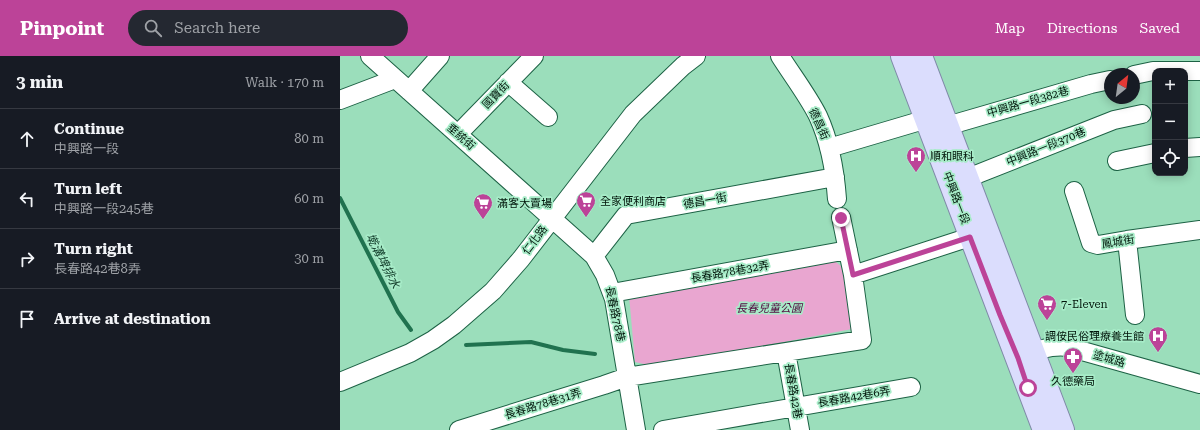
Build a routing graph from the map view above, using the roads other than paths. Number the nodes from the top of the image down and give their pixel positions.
1 (370, 56) edge
2 (440, 56) edge
3 (780, 56) edge
4 (902, 56) edge
5 (921, 56) edge
6 (530, 58) edge
7 (685, 59) edge
8 (1200, 71) edge
9 (1140, 74) edge
10 (395, 80) junction
11 (1104, 81) edge
12 (508, 82) junction
13 (409, 91) junction
14 (340, 100) edge
15 (1142, 114) dead end
16 (548, 117) dead end
17 (927, 119) junction
18 (947, 126) junction
19 (458, 134) junction
20 (1200, 147) edge
21 (829, 148) junction
22 (1188, 148) edge
23 (1152, 154) edge
24 (1116, 161) dead end
25 (835, 177) junction
26 (959, 181) junction
27 (1074, 191) dead end
28 (836, 199) dead end
29 (552, 218) junction
30 (841, 218) dead end
31 (1200, 230) edge
32 (970, 237) junction
33 (1127, 240) junction
34 (848, 250) junction
35 (594, 256) junction
36 (853, 275) junction
37 (612, 293) junction
38 (1135, 315) dead end
39 (786, 352) junction
40 (1026, 355) junction
41 (627, 377) junction
42 (340, 382) edge
43 (1199, 382) edge
44 (911, 387) dead end
45 (796, 407) junction
46 (459, 430) edge
47 (636, 430) edge
48 (663, 430) edge
49 (800, 430) edge
50 (1044, 430) edge
51 (1063, 430) edge

1 - 10 street, 垂統街
2 - 13 street
3 - 21 street, 德昌街
4 - 17 main road, 中興路一段
5 - 18 main road, 中興路一段
6 - 12 street, 國寶街
7 - 29 street, 仁化路
8 - 9 street
10 - 13 street, 垂統街
10 - 14 street
11 - 18 street, 中興路一段382巷
12 - 16 street
12 - 19 street, 國寶街
13 - 19 street, 垂統街
15 - 26 street, 中興路一段370巷
17 - 21 street
17 - 26 main road, 中興路一段
18 - 26 main road, 中興路一段
19 - 29 street, 垂統街
20 - 22 street
21 - 25 street, 德昌街
23 - 24 street
25 - 28 street, 德昌街
25 - 35 street, 德昌一街
26 - 32 main road, 中興路一段
26 - 40 main road, 中興路一段
27 - 33 street, 鳳城街
29 - 35 street, 長春路78巷
29 - 42 street, 仁化路
30 - 34 street
31 - 33 street, 鳳城街
32 - 36 street
32 - 40 main road, 中興路一段
33 - 38 street
34 - 36 street
34 - 37 street, 長春路78巷32弄
35 - 37 street, 長春路78巷
36 - 39 street, 長春路78巷31弄
37 - 41 street, 長春路78巷
39 - 41 street, 長春路78巷31弄
39 - 45 street, 長春路42巷
40 - 43 street, 塗城路
40 - 50 main road, 中興路一段
40 - 51 main road, 中興路一段
41 - 46 street, 長春路78巷31弄
41 - 47 street, 長春路78巷
44 - 45 street, 長春路42巷6弄
45 - 48 street, 長春路42巷6弄
45 - 49 street, 長春路42巷

